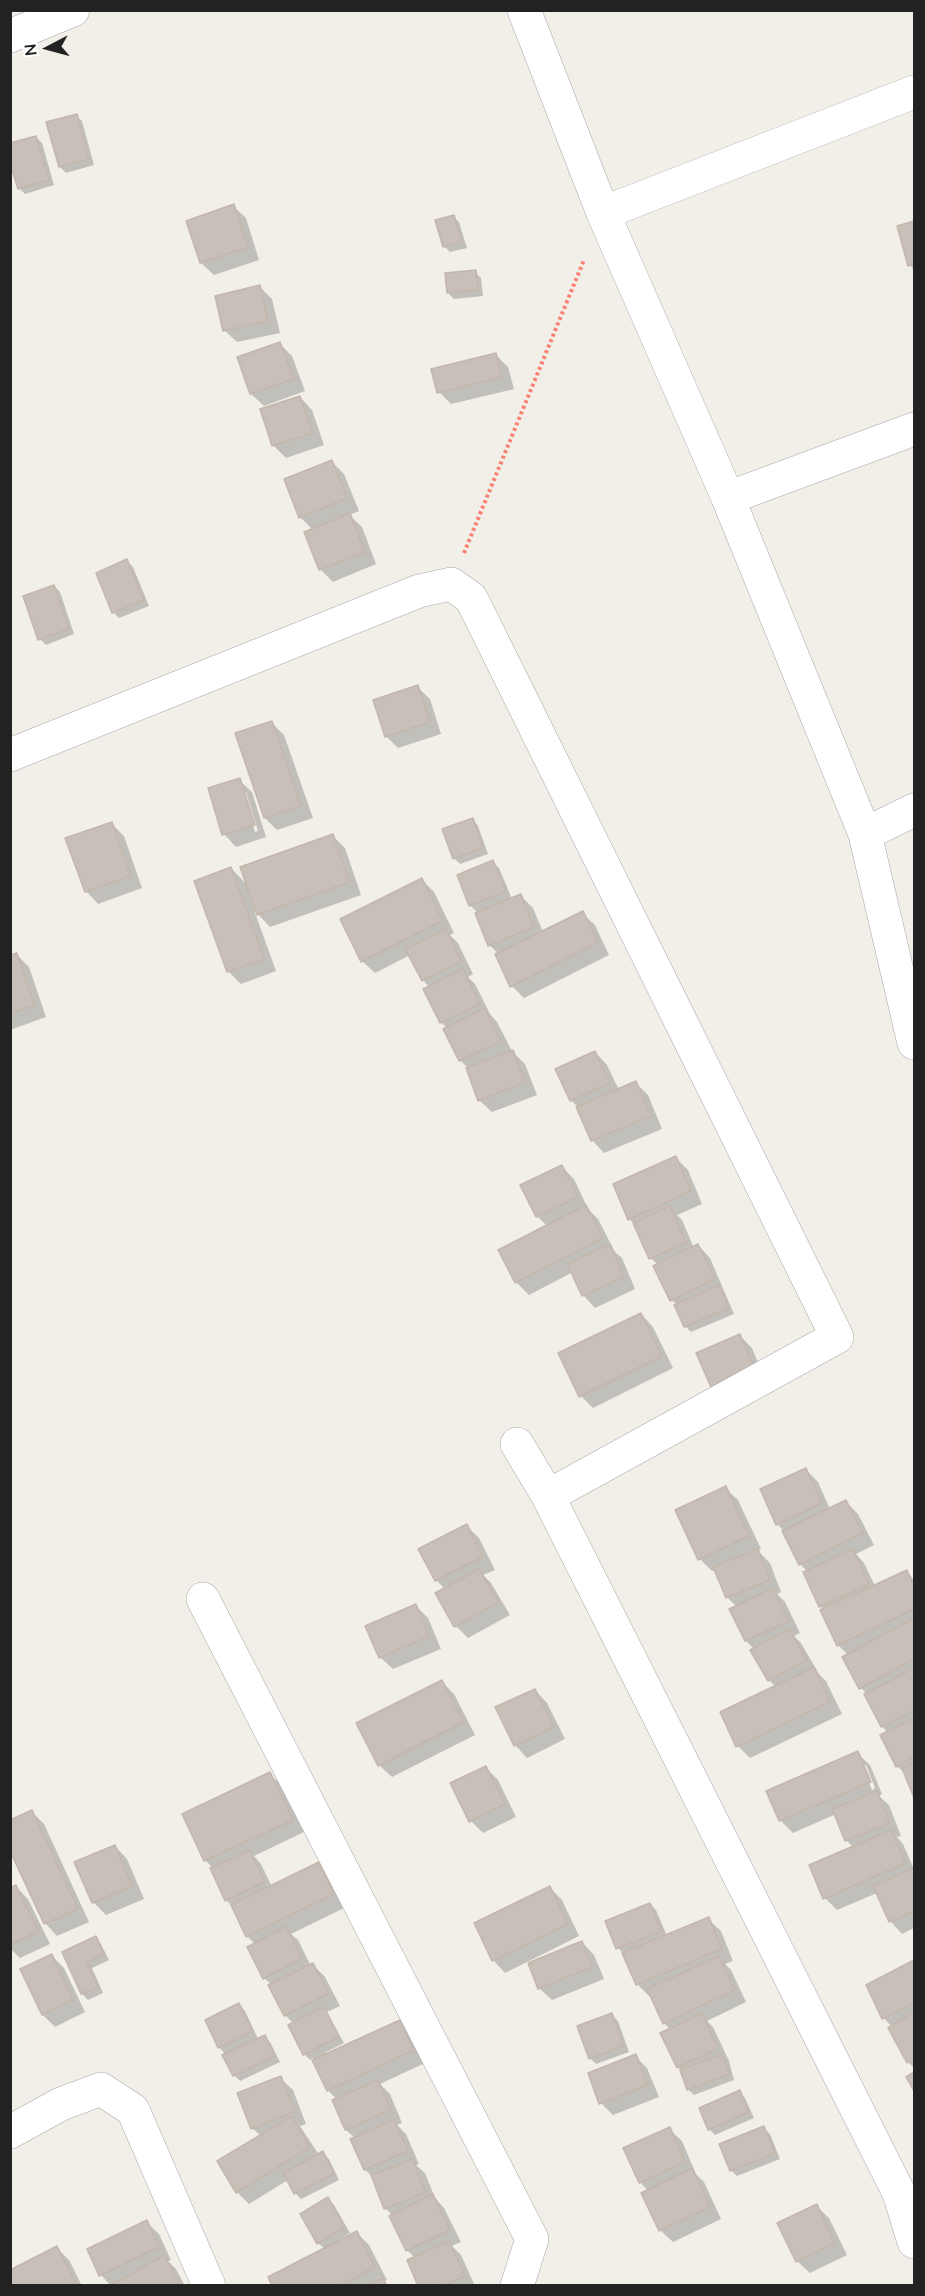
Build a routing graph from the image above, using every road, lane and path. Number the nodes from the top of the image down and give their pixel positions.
1 (73, 10) edge
2 (524, 10) edge
3 (10, 36) edge
4 (915, 92) edge
5 (603, 213) junction
6 (915, 429) edge
7 (728, 498) junction
8 (451, 584) junction
9 (10, 755) edge
10 (915, 810) edge
11 (865, 834) junction
12 (915, 1043) edge
13 (516, 1444) dead end
14 (548, 1496) junction
15 (203, 1599) dead end
16 (10, 2132) edge
17 (915, 2242) edge
18 (209, 2286) edge
19 (517, 2286) edge

1 - 3 street
2 - 5 street
4 - 5 street
5 - 7 street
5 - 8 path
6 - 7 street
7 - 11 street
8 - 9 street
8 - 14 street
10 - 11 street
11 - 12 street
13 - 14 street
14 - 17 street
15 - 19 street
16 - 18 street

